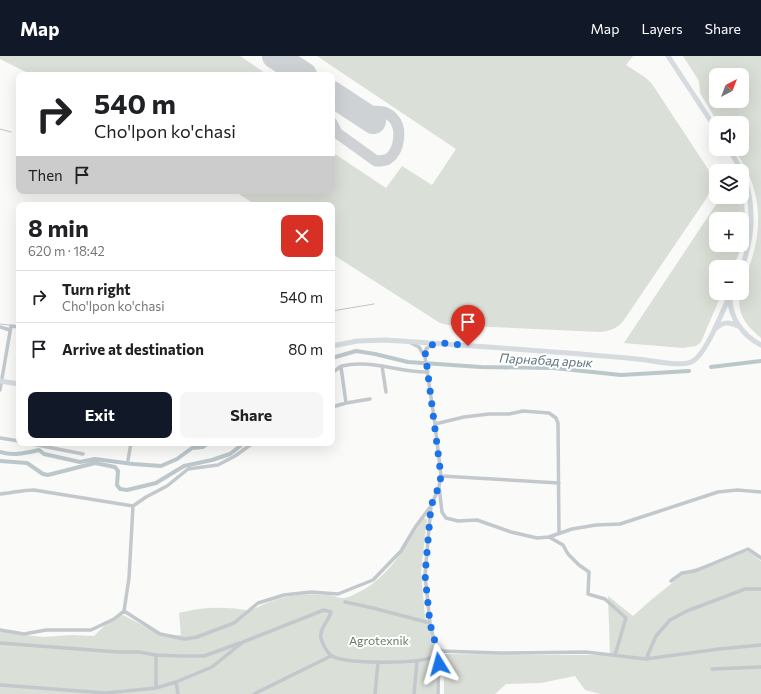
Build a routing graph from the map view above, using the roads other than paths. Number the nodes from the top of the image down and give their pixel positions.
1 (668, 56) edge
2 (709, 118) edge
3 (749, 198) edge
4 (744, 260) edge
5 (728, 300) edge
6 (730, 300) edge
7 (0, 327) edge
8 (16, 327) edge
9 (740, 328) junction
10 (10, 330) junction
11 (713, 331) junction
12 (404, 341) junction
13 (437, 344) junction
14 (335, 345) edge
15 (761, 345) edge
16 (425, 357) junction
17 (341, 366) junction
18 (382, 366) junction
19 (427, 370) junction
20 (335, 371) edge
21 (1, 381) edge
22 (16, 384) edge
23 (0, 390) edge
24 (386, 392) dead end
25 (370, 399) dead end
26 (346, 403) junction
27 (335, 406) edge
28 (435, 424) junction
29 (0, 438) edge
30 (16, 441) edge
31 (42, 446) edge
32 (131, 446) edge
33 (249, 446) edge
34 (83, 454) dead end
35 (128, 460) dead end
36 (441, 476) junction
37 (559, 483) junction
38 (439, 486) junction
39 (761, 492) edge
40 (0, 494) edge
41 (134, 506) junction
42 (431, 506) junction
43 (559, 533) junction
44 (549, 537) junction
45 (761, 558) edge
46 (671, 581) dead end
47 (761, 589) edge
48 (345, 602) dead end
49 (124, 611) junction
50 (430, 623) junction
51 (0, 630) edge
52 (243, 642) junction
53 (0, 643) edge
54 (761, 645) edge
55 (439, 651) junction
56 (156, 655) junction
57 (615, 655) junction
58 (331, 656) junction
59 (646, 659) junction
60 (417, 661) junction
61 (378, 662) junction
62 (761, 667) edge
63 (712, 670) dead end
64 (176, 682) junction
65 (0, 685) edge
66 (156, 688) junction
67 (178, 694) edge
68 (254, 694) edge
69 (376, 694) edge
70 (414, 694) edge
71 (438, 694) edge

1 - 2 main road
3 - 4 main road
5 - 11 main road
6 - 9 main road
7 - 10 street
8 - 10 street
9 - 11 main road
9 - 15 main road
10 - 21 street
11 - 13 main road
12 - 13 main road
12 - 14 main road
12 - 16 street
13 - 16 street
16 - 19 street
17 - 18 street
17 - 20 street
17 - 26 street
18 - 19 street
18 - 24 street
19 - 28 street
21 - 22 main road
21 - 23 street
25 - 26 street
26 - 27 street
28 - 36 street
28 - 37 street
29 - 30 street
31 - 34 street
32 - 35 street
33 - 41 street
36 - 37 street
36 - 38 street
37 - 43 street
38 - 42 street
38 - 44 street
39 - 43 street
40 - 41 street
41 - 49 street
42 - 49 street
42 - 50 street
43 - 44 street
44 - 57 street
45 - 46 street
47 - 59 street
48 - 50 street
49 - 51 street
50 - 55 street
52 - 56 street
52 - 58 street
52 - 64 street
53 - 56 street
54 - 59 street
55 - 57 street
55 - 60 street
55 - 71 street
56 - 66 street
57 - 59 street
58 - 61 street
58 - 68 street
60 - 61 street
60 - 70 street
61 - 69 street
62 - 63 street
64 - 66 street
64 - 67 street
65 - 66 street

